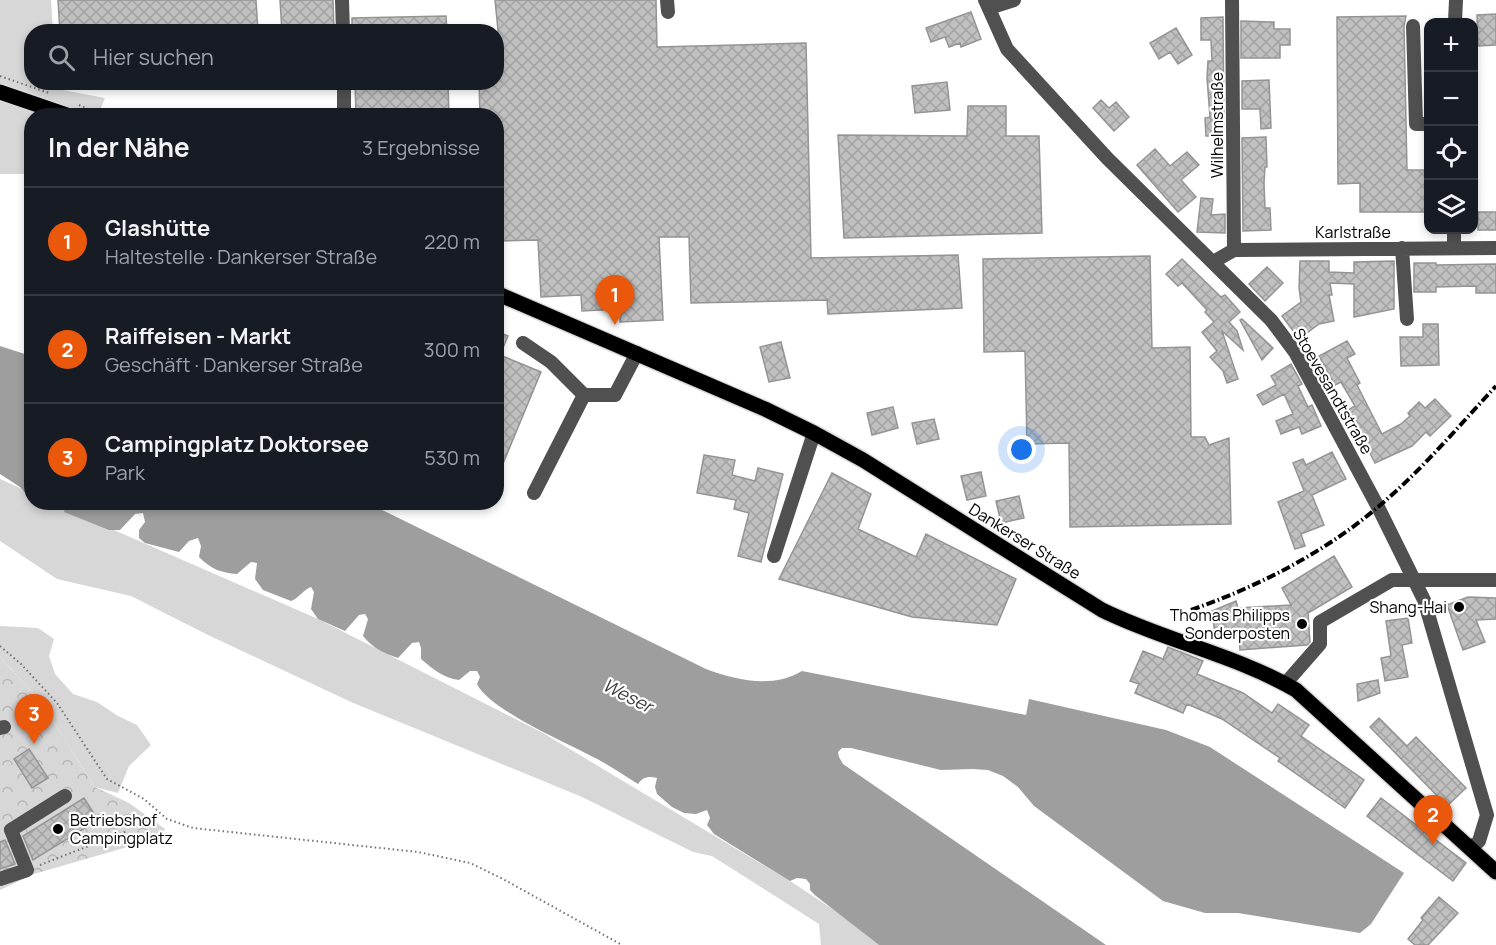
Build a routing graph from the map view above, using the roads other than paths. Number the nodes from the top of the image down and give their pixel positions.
1 (342, 0) edge
2 (1014, 0) edge
3 (1233, 0) edge
4 (1456, 0) edge
5 (987, 4) edge
6 (1455, 18) edge
7 (343, 24) edge
8 (1424, 37) edge
9 (344, 90) edge
10 (0, 92) edge
11 (47, 108) edge
12 (344, 108) edge
13 (1424, 124) edge
14 (1454, 234) edge
15 (1402, 248) junction
16 (1454, 248) junction
17 (1496, 248) edge
18 (1234, 250) junction
19 (1213, 262) junction
20 (504, 296) edge
21 (1407, 319) dead end
22 (523, 343) dead end
23 (637, 353) junction
24 (584, 395) junction
25 (814, 433) junction
26 (534, 493) dead end
27 (774, 556) dead end
28 (1496, 580) edge
29 (1416, 581) junction
30 (1285, 684) junction
31 (65, 796) dead end
32 (1471, 848) junction
33 (1496, 872) edge
34 (0, 879) edge

1 - 7 street
2 - 5 street
3 - 18 street, Wilhelmstraße
4 - 6 street
5 - 19 street, Stoevesandtstraße
8 - 13 street
9 - 12 street
10 - 11 main road
14 - 16 street
15 - 16 street, Karlstraße
15 - 18 street, Karlstraße
15 - 21 street
16 - 17 street, Karlstraße
18 - 19 street, Karlstraße
19 - 29 street, Stoevesandtstraße
20 - 23 main road, Dankerser Straße
22 - 24 street
23 - 24 street
23 - 25 main road, Dankerser Straße
24 - 26 street
25 - 27 street
25 - 30 main road, Dankerser Straße
28 - 29 street
29 - 30 street
29 - 32 street, Stoevesandtstraße
30 - 32 main road, Dankerser Straße
31 - 34 street
32 - 33 main road, Dankerser Straße

